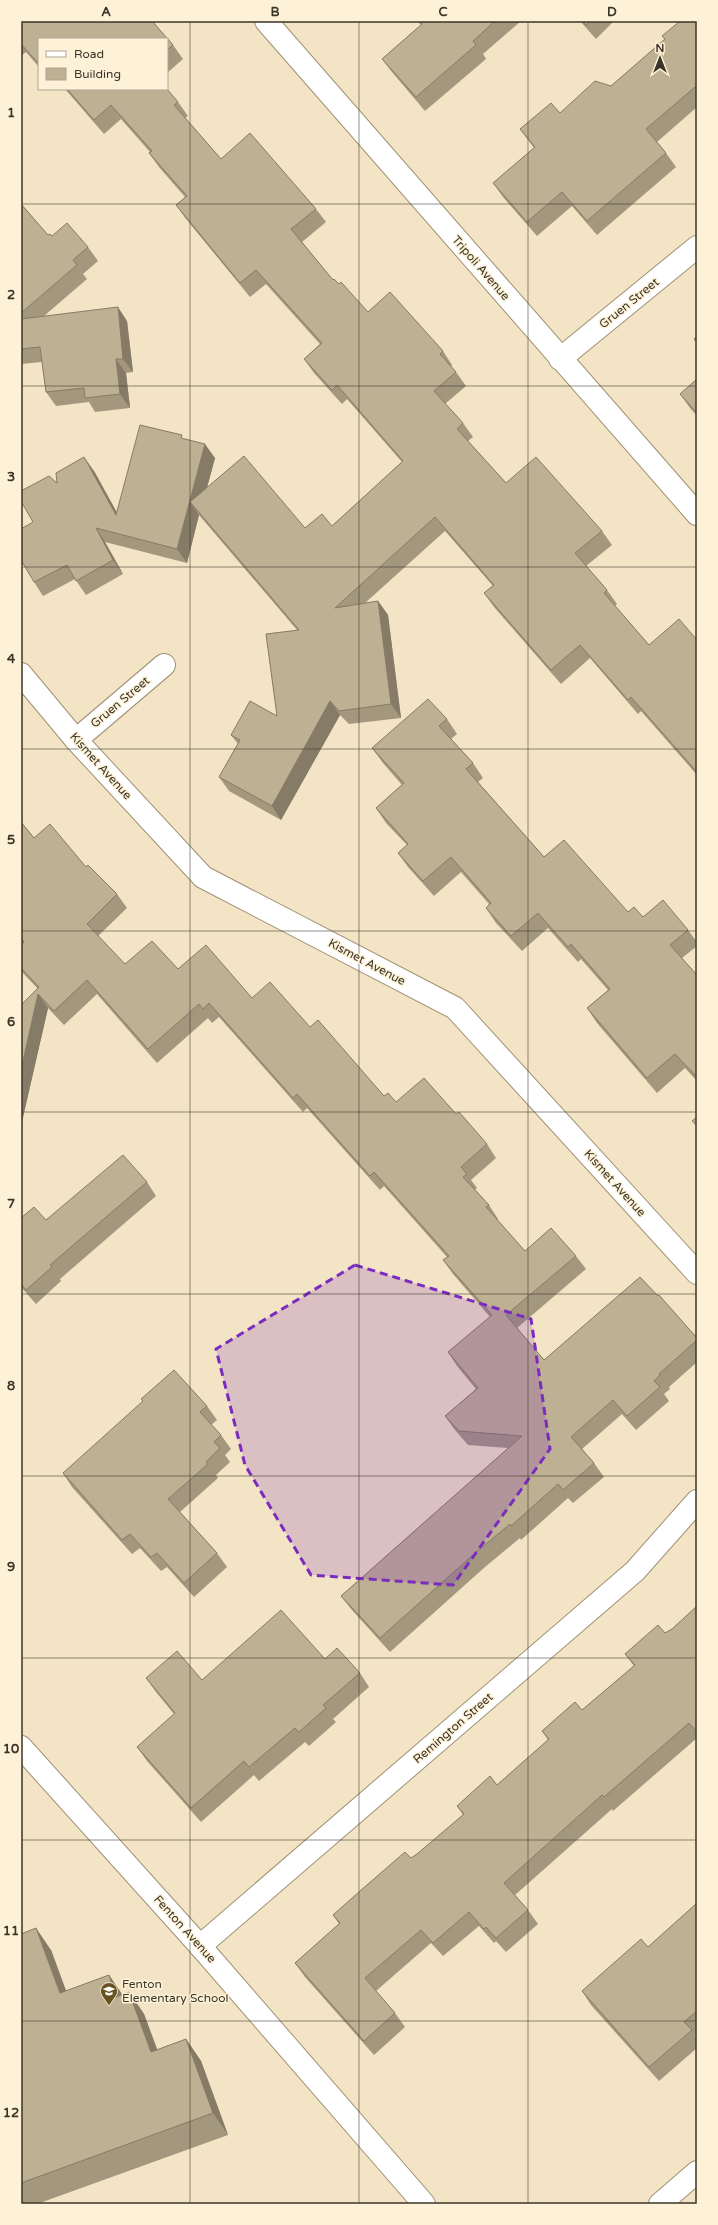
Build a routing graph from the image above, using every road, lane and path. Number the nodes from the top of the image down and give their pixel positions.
1 (271, 23) edge
2 (697, 247) edge
3 (560, 359) junction
4 (697, 514) edge
5 (164, 665) dead end
6 (21, 674) edge
7 (76, 740) junction
8 (697, 1273) edge
9 (697, 1501) edge
10 (21, 1747) edge
11 (200, 1946) junction
12 (697, 2172) edge
13 (424, 2204) edge
14 (660, 2204) edge

1 - 3 street, Tripoli Avenue
2 - 3 street, Gruen Street
3 - 4 street, Tripoli Avenue
5 - 7 street, Gruen Street
6 - 7 street, Kismet Avenue
7 - 8 street, Kismet Avenue
9 - 11 street, Remington Street
10 - 11 street, Fenton Avenue
11 - 13 street, Fenton Avenue
12 - 14 street

